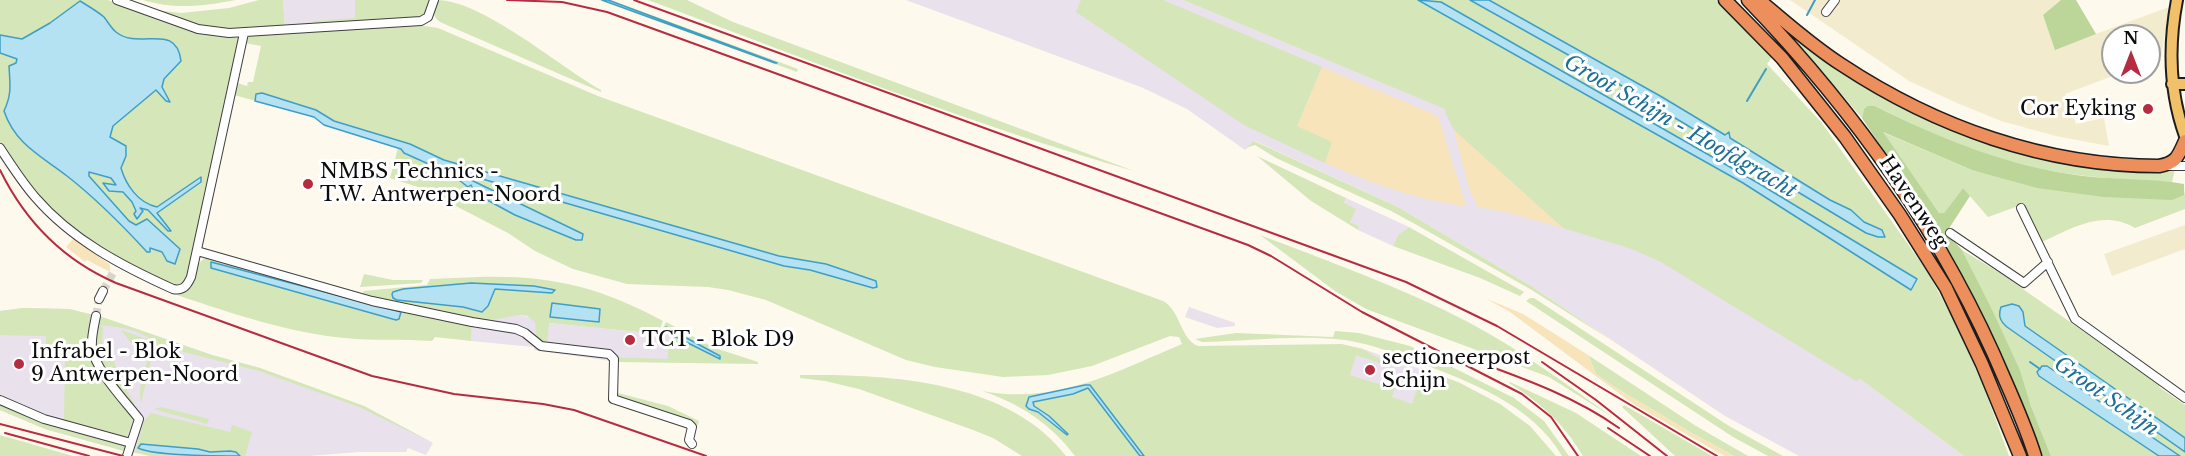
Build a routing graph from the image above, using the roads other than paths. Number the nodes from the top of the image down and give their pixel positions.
1 (117, 0) edge
2 (434, 0) edge
3 (1725, 0) edge
4 (1748, 0) edge
5 (1759, 0) edge
6 (1834, 0) edge
7 (2177, 0) edge
8 (1826, 12) dead end
9 (244, 33) junction
10 (2172, 84) junction
11 (2185, 84) edge
12 (2185, 136) edge
13 (2185, 141) edge
14 (0, 148) edge
15 (2159, 166) junction
16 (2185, 166) edge
17 (2021, 208) dead end
18 (1950, 233) dead end
19 (197, 250) junction
20 (2048, 262) junction
21 (103, 291) tunnel mouth
22 (99, 299) tunnel mouth
23 (96, 316) tunnel mouth
24 (2185, 398) edge
25 (0, 400) edge
26 (131, 443) junction
27 (692, 444) dead end
28 (127, 456) edge
29 (2020, 456) edge
30 (2035, 456) edge

1 - 9 street
2 - 9 street
3 - 29 highway, Havenweg
4 - 30 highway, Havenweg
5 - 15 highway
6 - 8 street
7 - 10 main road
9 - 19 street
10 - 11 main road
10 - 12 main road
13 - 15 highway
14 - 19 street
15 - 16 street
17 - 20 street
18 - 20 street
19 - 27 street
20 - 24 street
21 - 22 street
23 - 26 street
25 - 26 street
26 - 28 street

